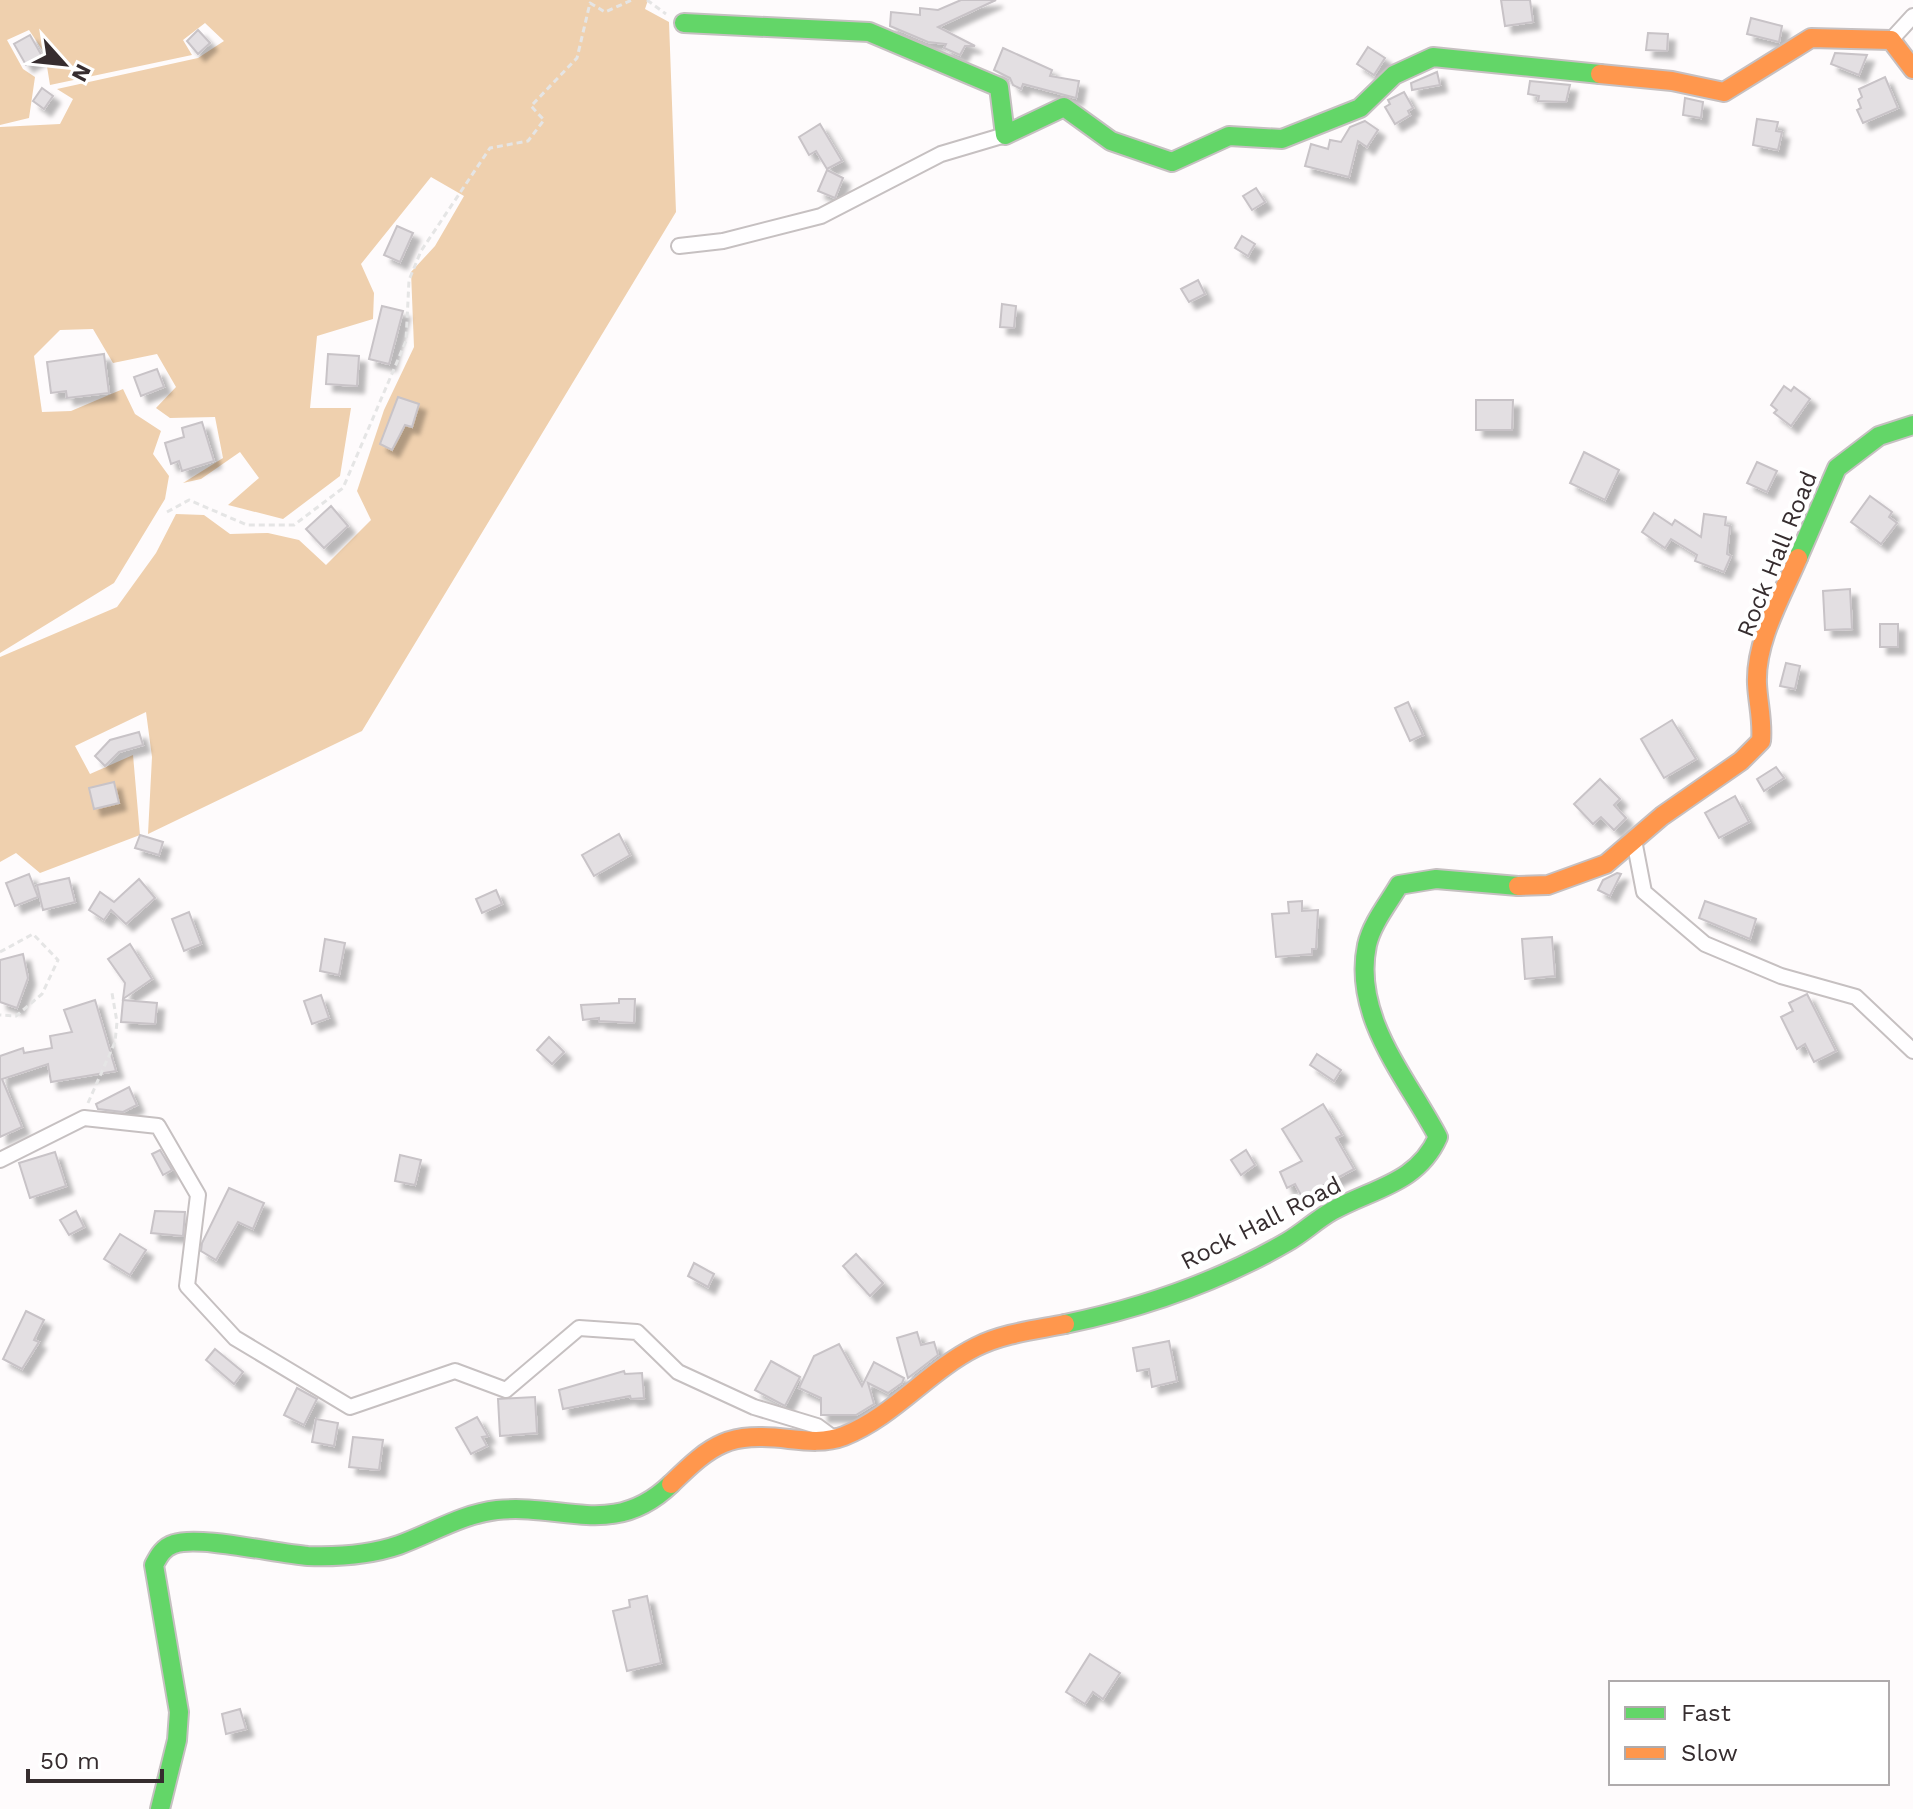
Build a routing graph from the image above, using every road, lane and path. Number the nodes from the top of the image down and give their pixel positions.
1 (632, 0) edge
2 (647, 0) edge
3 (1913, 16) edge
4 (684, 23) joint
5 (1891, 40) junction
6 (1913, 69) edge
7 (1005, 135) junction
8 (679, 246) dead end
9 (1913, 425) edge
10 (167, 512) dead end
11 (1634, 840) junction
12 (0, 952) edge
13 (112, 993) dead end
14 (0, 1015) edge
15 (1913, 1051) edge
16 (84, 1118) junction
17 (0, 1160) edge
18 (844, 1436) junction
19 (160, 1809) edge

1 - 10 path
2 - 4 path
3 - 5 street
4 - 7 street
5 - 6 street
5 - 7 street
7 - 8 street
9 - 11 street, Rock Hall Road
11 - 15 street
11 - 18 street, Rock Hall Road
12 - 14 path
13 - 16 path
16 - 17 street
16 - 18 street
18 - 19 street, Rock Hall Road

